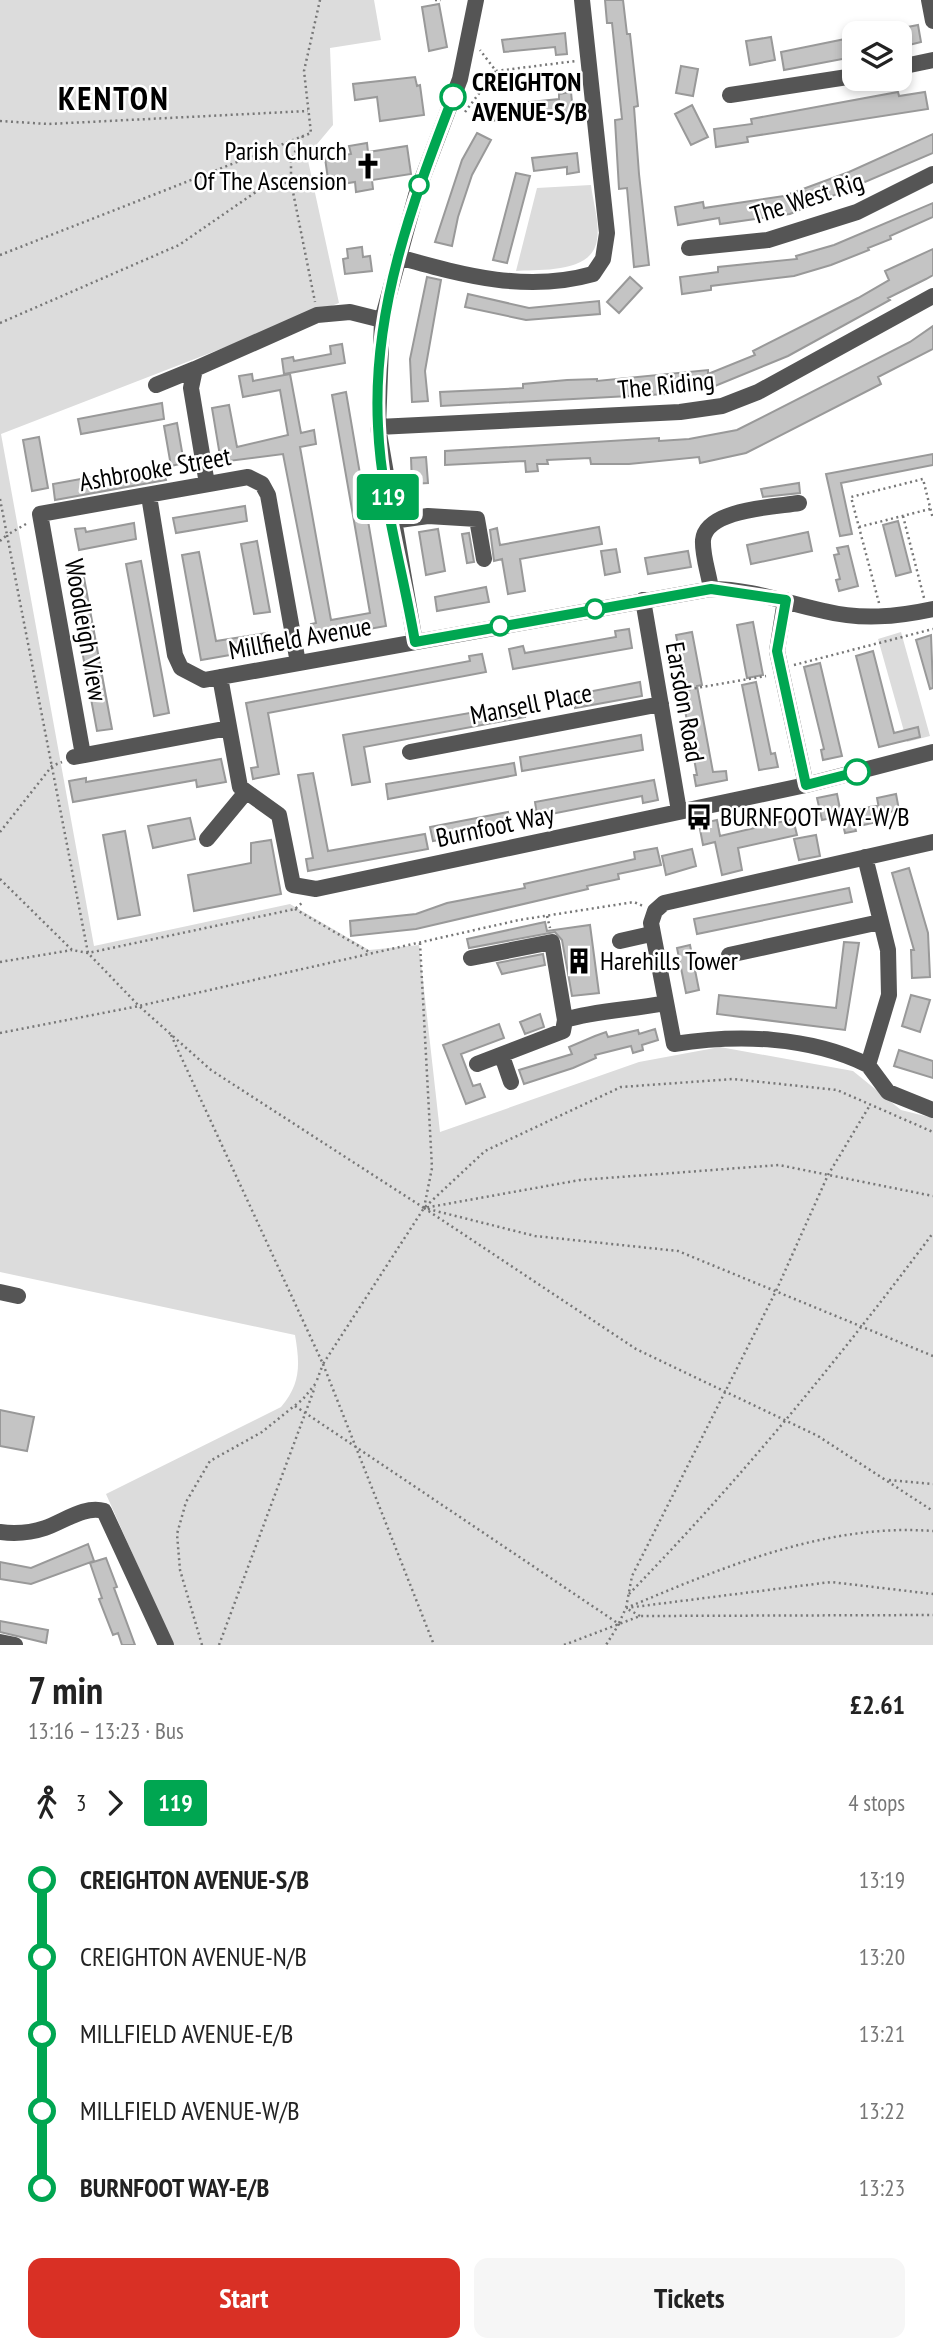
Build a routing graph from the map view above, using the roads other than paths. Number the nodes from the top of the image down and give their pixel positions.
1 (475, 0) edge
2 (582, 0) edge
3 (929, 0) edge
4 (933, 21) edge
5 (933, 60) edge
6 (912, 64) edge
7 (842, 78) edge
8 (730, 95) dead end
9 (933, 174) edge
10 (689, 248) dead end
11 (398, 257) junction
12 (933, 296) edge
13 (382, 320) junction
14 (195, 369) junction
15 (156, 385) dead end
16 (378, 427) junction
17 (208, 484) junction
18 (149, 496) junction
19 (799, 502) dead end
20 (40, 514) joint
21 (392, 521) junction
22 (484, 559) dead end
23 (711, 589) junction
24 (643, 600) junction
25 (786, 600) junction
26 (930, 610) edge
27 (415, 642) junction
28 (298, 663) junction
29 (220, 677) junction
30 (660, 700) junction
31 (229, 728) junction
32 (410, 752) dead end
33 (933, 752) edge
34 (806, 785) junction
35 (246, 792) junction
36 (679, 811) junction
37 (207, 839) dead end
38 (933, 842) edge
39 (865, 857) junction
40 (880, 922) junction
41 (651, 934) junction
42 (620, 941) dead end
43 (729, 955) dead end
44 (471, 958) dead end
45 (665, 1003) junction
46 (565, 1020) junction
47 (502, 1056) junction
48 (477, 1064) dead end
49 (868, 1065) junction
50 (510, 1082) dead end
51 (933, 1110) edge
52 (0, 1292) edge
53 (18, 1296) dead end
54 (0, 1532) edge
55 (0, 1642) edge
56 (15, 1645) edge
57 (166, 1645) edge

1 - 11 street
2 - 11 street
3 - 4 street
5 - 6 street
7 - 8 street
9 - 10 street, The West Rig
11 - 13 street
12 - 16 street, The Riding
13 - 14 street
13 - 16 street
14 - 15 street
14 - 17 street
16 - 21 street
17 - 18 street, Ashbrooke Street
17 - 28 street, Ashbrooke Street
18 - 20 street, Ashbrooke Street
18 - 29 street, Millfield Avenue
19 - 23 street
20 - 31 street, Woodleigh View
21 - 22 street
21 - 27 street
23 - 24 street, Millfield Avenue
23 - 25 street, Millfield Avenue
24 - 27 street, Millfield Avenue
24 - 30 street, Earsdon Road
25 - 26 street, Millfield Avenue
25 - 34 street
27 - 28 street, Millfield Avenue
28 - 29 street, Millfield Avenue
29 - 31 street
30 - 32 street, Mansell Place
30 - 36 street, Earsdon Road
31 - 35 street
33 - 34 street, Burnfoot Way
34 - 36 street, Burnfoot Way
35 - 36 street, Burnfoot Way
35 - 37 street
38 - 39 street
39 - 40 street
39 - 41 street
40 - 43 street
40 - 49 street
41 - 42 street
41 - 45 street
44 - 46 street
45 - 46 street
45 - 49 street
46 - 47 street
47 - 48 street
47 - 50 street
49 - 51 street
52 - 53 street
54 - 57 street
55 - 56 street

